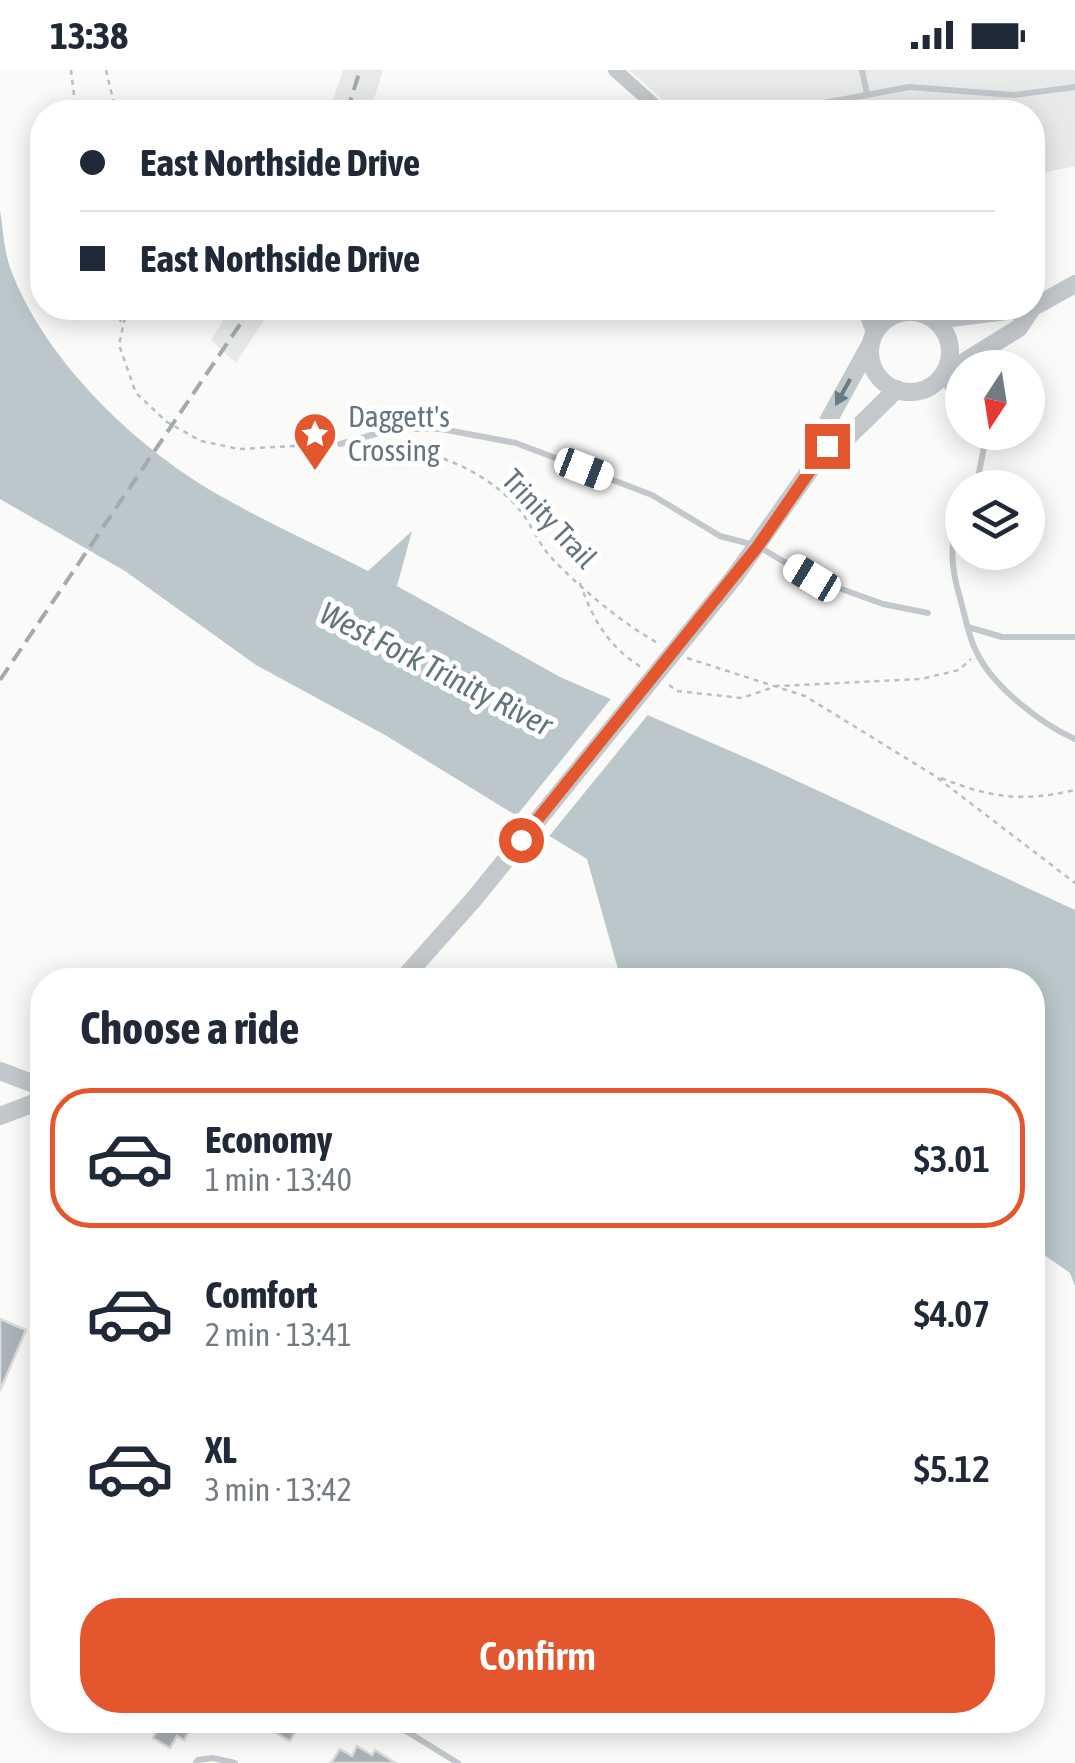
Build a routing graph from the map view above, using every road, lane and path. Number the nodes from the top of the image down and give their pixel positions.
1 (71, 70) edge
2 (106, 70) edge
3 (615, 70) edge
4 (862, 70) edge
5 (1075, 87) edge
6 (867, 94) junction
7 (75, 100) edge
8 (113, 100) edge
9 (649, 100) edge
10 (837, 100) edge
11 (1075, 284) edge
12 (1045, 301) edge
13 (121, 320) edge
14 (124, 320) edge
15 (868, 320) edge
16 (886, 320) edge
17 (931, 320) edge
18 (1024, 320) edge
19 (123, 326) junction
20 (873, 338) junction
21 (942, 378) junction
22 (945, 381) edge
23 (897, 390) junction
24 (340, 444) joint
25 (366, 445) dead end
26 (827, 446) junction
27 (758, 546) junction
28 (953, 570) edge
29 (580, 582) junction
30 (928, 612) dead end
31 (968, 627) junction
32 (1075, 637) edge
33 (662, 645) dead end
34 (676, 652) dead end
35 (976, 653) junction
36 (649, 672) dead end
37 (663, 682) dead end
38 (777, 686) junction
39 (1075, 739) edge
40 (935, 776) junction
41 (1075, 790) edge
42 (1075, 883) edge
43 (413, 968) edge
44 (0, 1071) edge
45 (30, 1082) edge
46 (30, 1105) edge
47 (0, 1116) edge
48 (409, 1733) edge
49 (196, 1763) edge
50 (234, 1763) edge
51 (458, 1763) edge

1 - 7 path
2 - 8 path
3 - 9 street
4 - 6 lane
5 - 6 lane
6 - 10 lane
11 - 12 street
13 - 19 path
14 - 19 path
15 - 20 street
16 - 20 street
17 - 21 street
18 - 21 street
19 - 24 path
20 - 23 street
20 -> 26 street
21 - 22 lane
21 - 23 street
23 - 26 street
24 - 27 lane
25 - 29 path, Trinity Trail
26 - 27 street
27 - 30 lane
27 - 43 street, bridge
28 - 31 lane
29 - 33 path, Trinity Trail
29 - 36 path
31 - 32 lane
31 - 35 lane
34 - 38 path
35 - 38 path
35 - 39 lane
37 - 38 path
38 - 40 path
40 - 41 path
40 - 42 path
44 - 45 street
46 - 47 street
48 - 51 lane
49 - 50 lane

